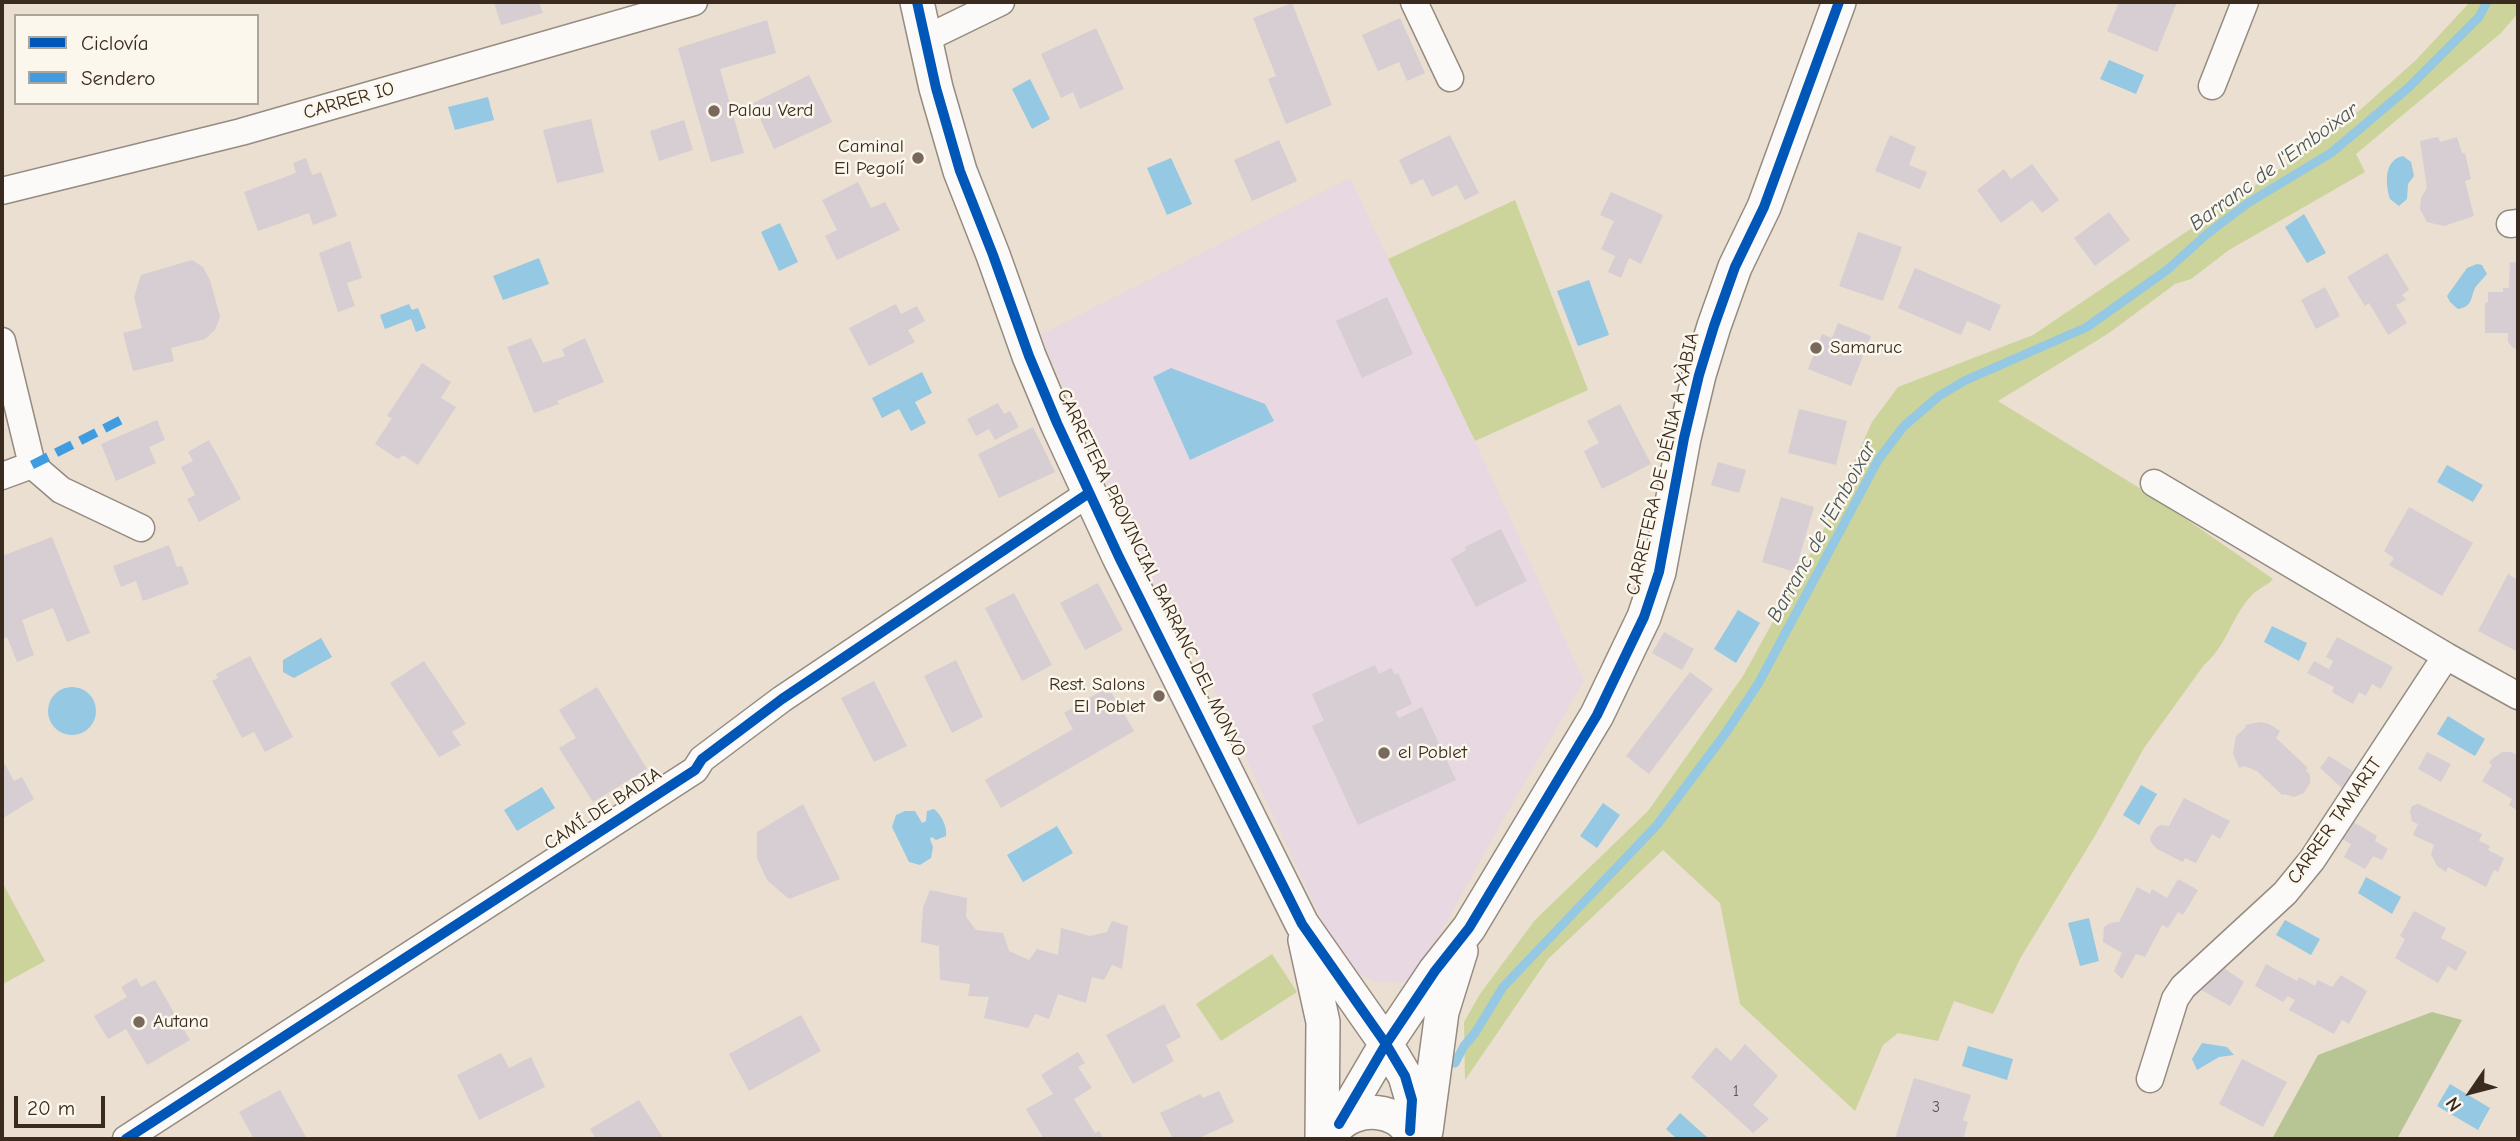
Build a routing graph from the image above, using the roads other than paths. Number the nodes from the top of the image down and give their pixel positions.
1 (694, 2) edge
2 (917, 2) edge
3 (1001, 2) edge
4 (1414, 2) edge
5 (1839, 2) edge
6 (2245, 2) edge
7 (925, 38) junction
8 (1450, 78) dead end
9 (2212, 86) dead end
10 (2, 191) edge
11 (2, 341) edge
12 (32, 465) junction
13 (2, 476) edge
14 (2154, 483) dead end
15 (1089, 493) junction
16 (141, 528) dead end
17 (2446, 656) junction
18 (2518, 696) edge
19 (1302, 924) junction
20 (1469, 928) junction
21 (1386, 1044) junction
22 (2150, 1079) dead end
23 (1419, 1133) edge
24 (1330, 1134) edge
25 (126, 1139) edge

1 - 10 street, CARRER IO
2 - 7 street, CARRETERA PROVINCIAL BARRANC DEL MONYO
3 - 7 street
4 - 8 street
5 - 20 street, CARRETERA DE DÉNIA A XÀBIA
6 - 9 street
7 - 15 street, CARRETERA PROVINCIAL BARRANC DEL MONYO
11 - 12 street
12 - 13 street
12 - 16 street
14 - 17 street
15 - 19 street, CARRETERA PROVINCIAL BARRANC DEL MONYO
15 - 25 street, CAMÍ DE BADIA
17 - 18 street
17 - 22 street, CARRER TAMARIT
19 - 21 street, CARRETERA PROVINCIAL BARRANC DEL MONYO
19 - 24 street, CARRETERA PROVINCIAL BARRANC DEL MONYO
20 - 21 street, CARRETERA DE DÉNIA A XÀBIA
20 - 23 street, CARRETERA DE DÉNIA A XÀBIA
21 - 23 street, CARRETERA PROVINCIAL BARRANC DEL MONYO
21 - 24 street, CARRETERA DE DÉNIA A XÀBIA
23 - 24 street

